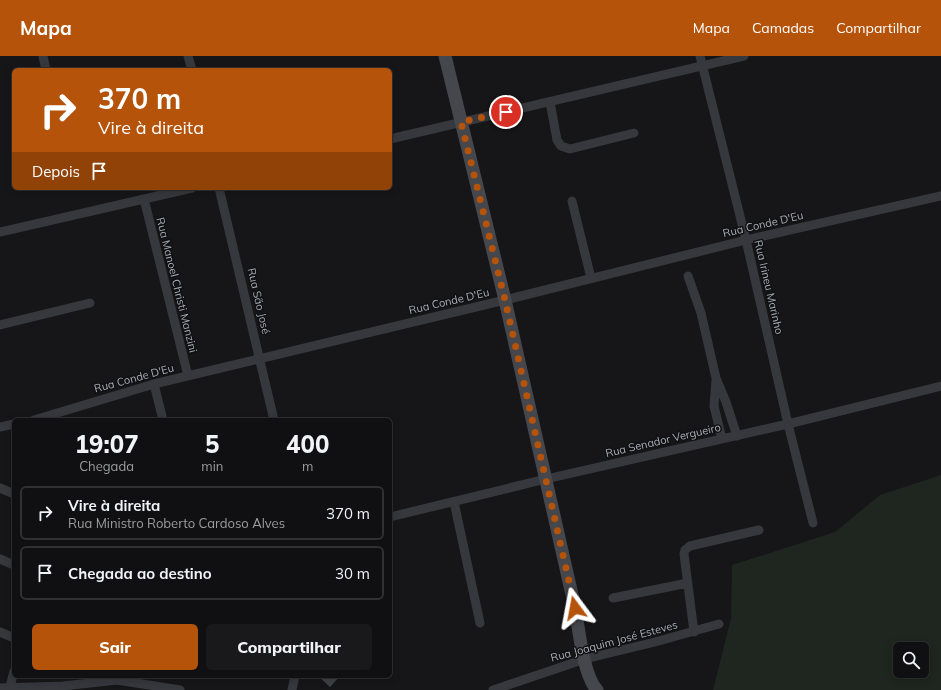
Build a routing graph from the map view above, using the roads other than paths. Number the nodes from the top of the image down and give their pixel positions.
1 (43, 56) edge
2 (188, 56) edge
3 (445, 56) edge
4 (700, 56) edge
5 (744, 56) edge
6 (703, 66) junction
7 (46, 68) edge
8 (191, 68) edge
9 (550, 102) junction
10 (461, 122) junction
11 (634, 133) dead end
12 (392, 139) edge
13 (183, 190) edge
14 (219, 190) edge
15 (941, 196) edge
16 (144, 199) junction
17 (572, 201) dead end
18 (0, 232) edge
19 (746, 240) junction
20 (688, 276) dead end
21 (592, 278) junction
22 (505, 300) junction
23 (90, 303) dead end
24 (0, 324) edge
25 (260, 358) junction
26 (188, 376) junction
27 (716, 378) junction
28 (154, 384) junction
29 (941, 386) edge
30 (41, 418) edge
31 (162, 418) edge
32 (274, 418) edge
33 (12, 424) edge
34 (788, 424) junction
35 (0, 427) edge
36 (737, 436) junction
37 (722, 439) junction
38 (546, 479) junction
39 (0, 488) edge
40 (12, 493) edge
41 (454, 502) junction
42 (392, 517) edge
43 (813, 523) dead end
44 (759, 530) dead end
45 (0, 559) edge
46 (12, 564) edge
47 (688, 583) junction
48 (613, 598) dead end
49 (480, 623) dead end
50 (719, 624) dead end
51 (0, 632) edge
52 (694, 632) junction
53 (12, 637) edge
54 (585, 659) junction
55 (12, 674) edge
56 (295, 678) edge
57 (95, 679) edge
58 (120, 679) edge
59 (3, 688) edge
60 (124, 690) edge
61 (180, 690) edge
62 (292, 690) edge
63 (493, 690) edge
64 (597, 690) edge

1 - 7 street
2 - 8 street
3 - 10 street
4 - 6 street, Rua Irineu Marinho
5 - 6 street
6 - 9 street
6 - 19 street, Rua Irineu Marinho
9 - 10 street
9 - 11 street
10 - 12 street
10 - 22 street
13 - 16 street
14 - 25 street, Rua São José
15 - 19 street, Rua Conde D'Eu
16 - 18 street
16 - 26 street, Rua Manoel Christi Manzini
17 - 21 street
19 - 21 street, Rua Conde D'Eu
19 - 34 street, Rua Irineu Marinho
20 - 27 street
21 - 22 street, Rua Conde D'Eu
22 - 25 street, Rua Conde D'Eu
22 - 38 street
23 - 24 street
25 - 26 street, Rua Conde D'Eu
25 - 32 street, Rua São José
26 - 28 street, Rua Conde D'Eu
27 - 36 street
27 - 37 street
28 - 30 street, Rua Conde D'Eu
28 - 31 street
29 - 34 street, Rua Senador Vergueiro
33 - 35 street
34 - 36 street, Rua Senador Vergueiro
34 - 43 street, Rua Irineu Marinho
36 - 37 street, Rua Senador Vergueiro
37 - 38 street, Rua Senador Vergueiro
38 - 41 street, Rua Senador Vergueiro
38 - 54 street
39 - 40 street
41 - 42 street, Rua Senador Vergueiro
41 - 49 street
44 - 47 street
45 - 46 street
47 - 48 street
47 - 52 street
50 - 52 street, Rua Joaquim José Esteves
51 - 53 street
52 - 54 street, Rua Joaquim José Esteves
54 - 63 street, Rua Joaquim José Esteves
54 - 64 street
55 - 59 street
56 - 62 street
57 - 58 street
57 - 59 street
58 - 60 street
58 - 61 street

